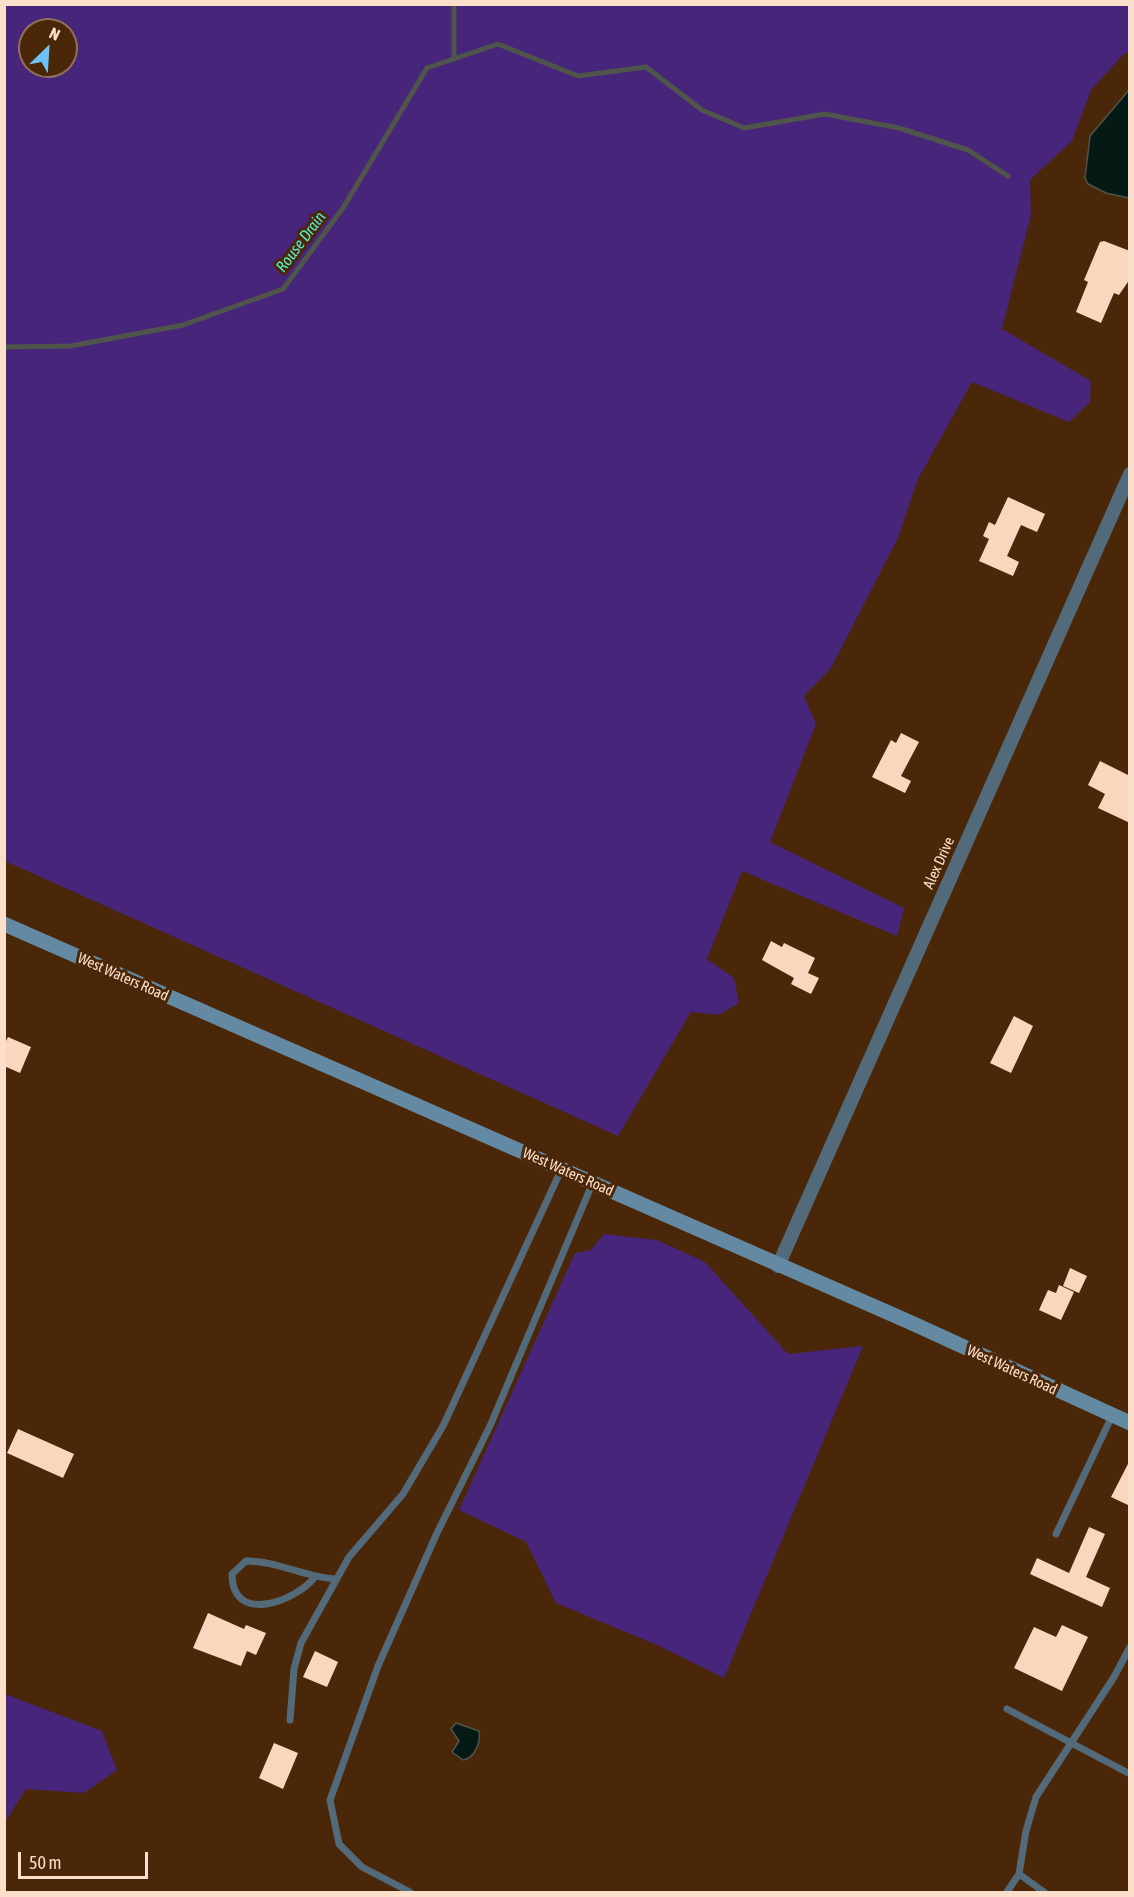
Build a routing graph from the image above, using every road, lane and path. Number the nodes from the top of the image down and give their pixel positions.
1 (1130, 474) edge
2 (4, 924) edge
3 (562, 1168) junction
4 (592, 1182) junction
5 (778, 1266) junction
6 (1112, 1416) junction
7 (1130, 1423) edge
8 (1056, 1534) dead end
9 (315, 1577) junction
10 (336, 1579) junction
11 (1130, 1647) edge
12 (1007, 1709) dead end
13 (290, 1720) dead end
14 (1072, 1741) junction
15 (1130, 1774) edge
16 (1019, 1874) junction
17 (410, 1893) edge
18 (1007, 1893) edge
19 (1044, 1893) edge

1 - 5 street, Alex Drive
2 - 3 street, West Waters Road
3 - 4 street, West Waters Road
3 - 10 lane
4 - 5 street, West Waters Road
4 - 17 lane
5 - 6 street, West Waters Road
6 - 7 street, West Waters Road
6 - 8 lane
9 - 9 lane
9 - 10 lane
10 - 13 lane
11 - 14 lane
12 - 14 lane
14 - 15 lane
14 - 16 lane
16 - 18 lane
16 - 19 lane

